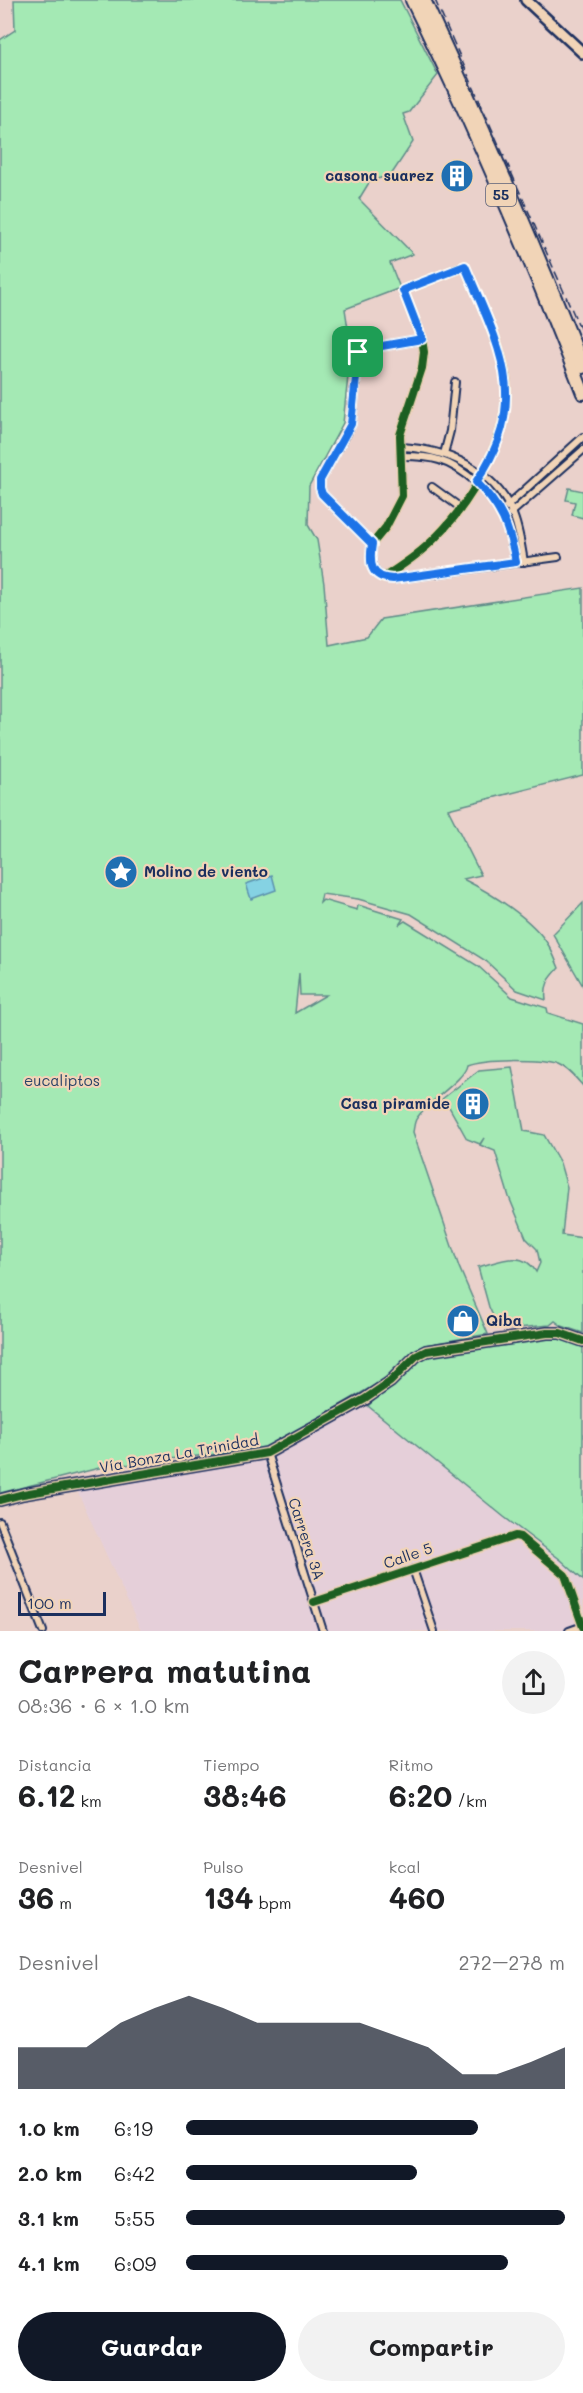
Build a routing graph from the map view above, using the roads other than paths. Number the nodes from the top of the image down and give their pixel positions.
1 (412, 0) edge
2 (424, 0) edge
3 (526, 0) edge
4 (583, 53) edge
5 (422, 339) junction
6 (583, 367) edge
7 (455, 382) dead end
8 (583, 393) edge
9 (583, 437) edge
10 (400, 447) junction
11 (583, 450) edge
12 (445, 453) junction
13 (402, 456) junction
14 (441, 460) junction
15 (547, 469) junction
16 (481, 474) junction
17 (553, 476) junction
18 (476, 482) junction
19 (432, 487) dead end
20 (508, 505) junction
21 (461, 508) junction
22 (501, 511) junction
23 (512, 512) junction
24 (505, 518) junction
25 (372, 544) junction
26 (558, 557) dead end
27 (516, 562) junction
28 (524, 562) junction
29 (383, 578) junction
30 (583, 1341) edge
31 (267, 1454) junction
32 (0, 1500) edge
33 (0, 1522) edge
34 (413, 1569) junction
35 (314, 1602) junction
36 (583, 1627) edge
37 (43, 1631) edge
38 (323, 1631) edge
39 (434, 1631) edge
40 (569, 1631) edge

1 - 8 highway, 55
2 - 6 highway, 55
3 - 4 street
5 - 10 street
5 - 16 street
5 - 25 street
7 - 12 street
9 - 15 street
10 - 12 street
10 - 13 street
11 - 17 street
12 - 14 street
12 - 16 street
13 - 14 street
13 - 25 street
14 - 18 street
15 - 17 street
15 - 20 street
16 - 18 street
16 - 20 street
17 - 23 street
18 - 21 street
18 - 22 street
19 - 21 street
20 - 22 street
20 - 23 street
21 - 29 street
22 - 24 street
23 - 24 street
23 - 28 street
24 - 27 street
25 - 29 street
26 - 28 street
27 - 28 street
27 - 29 street
30 - 31 street, Vía Bonza La Trinidad
31 - 32 street, Vía Bonza La Trinidad
31 - 35 street, Carrera 3A
33 - 37 street
34 - 35 street, Calle 5
34 - 36 street, Calle 5
34 - 39 street
35 - 38 street, Carrera 3A
36 - 40 street

